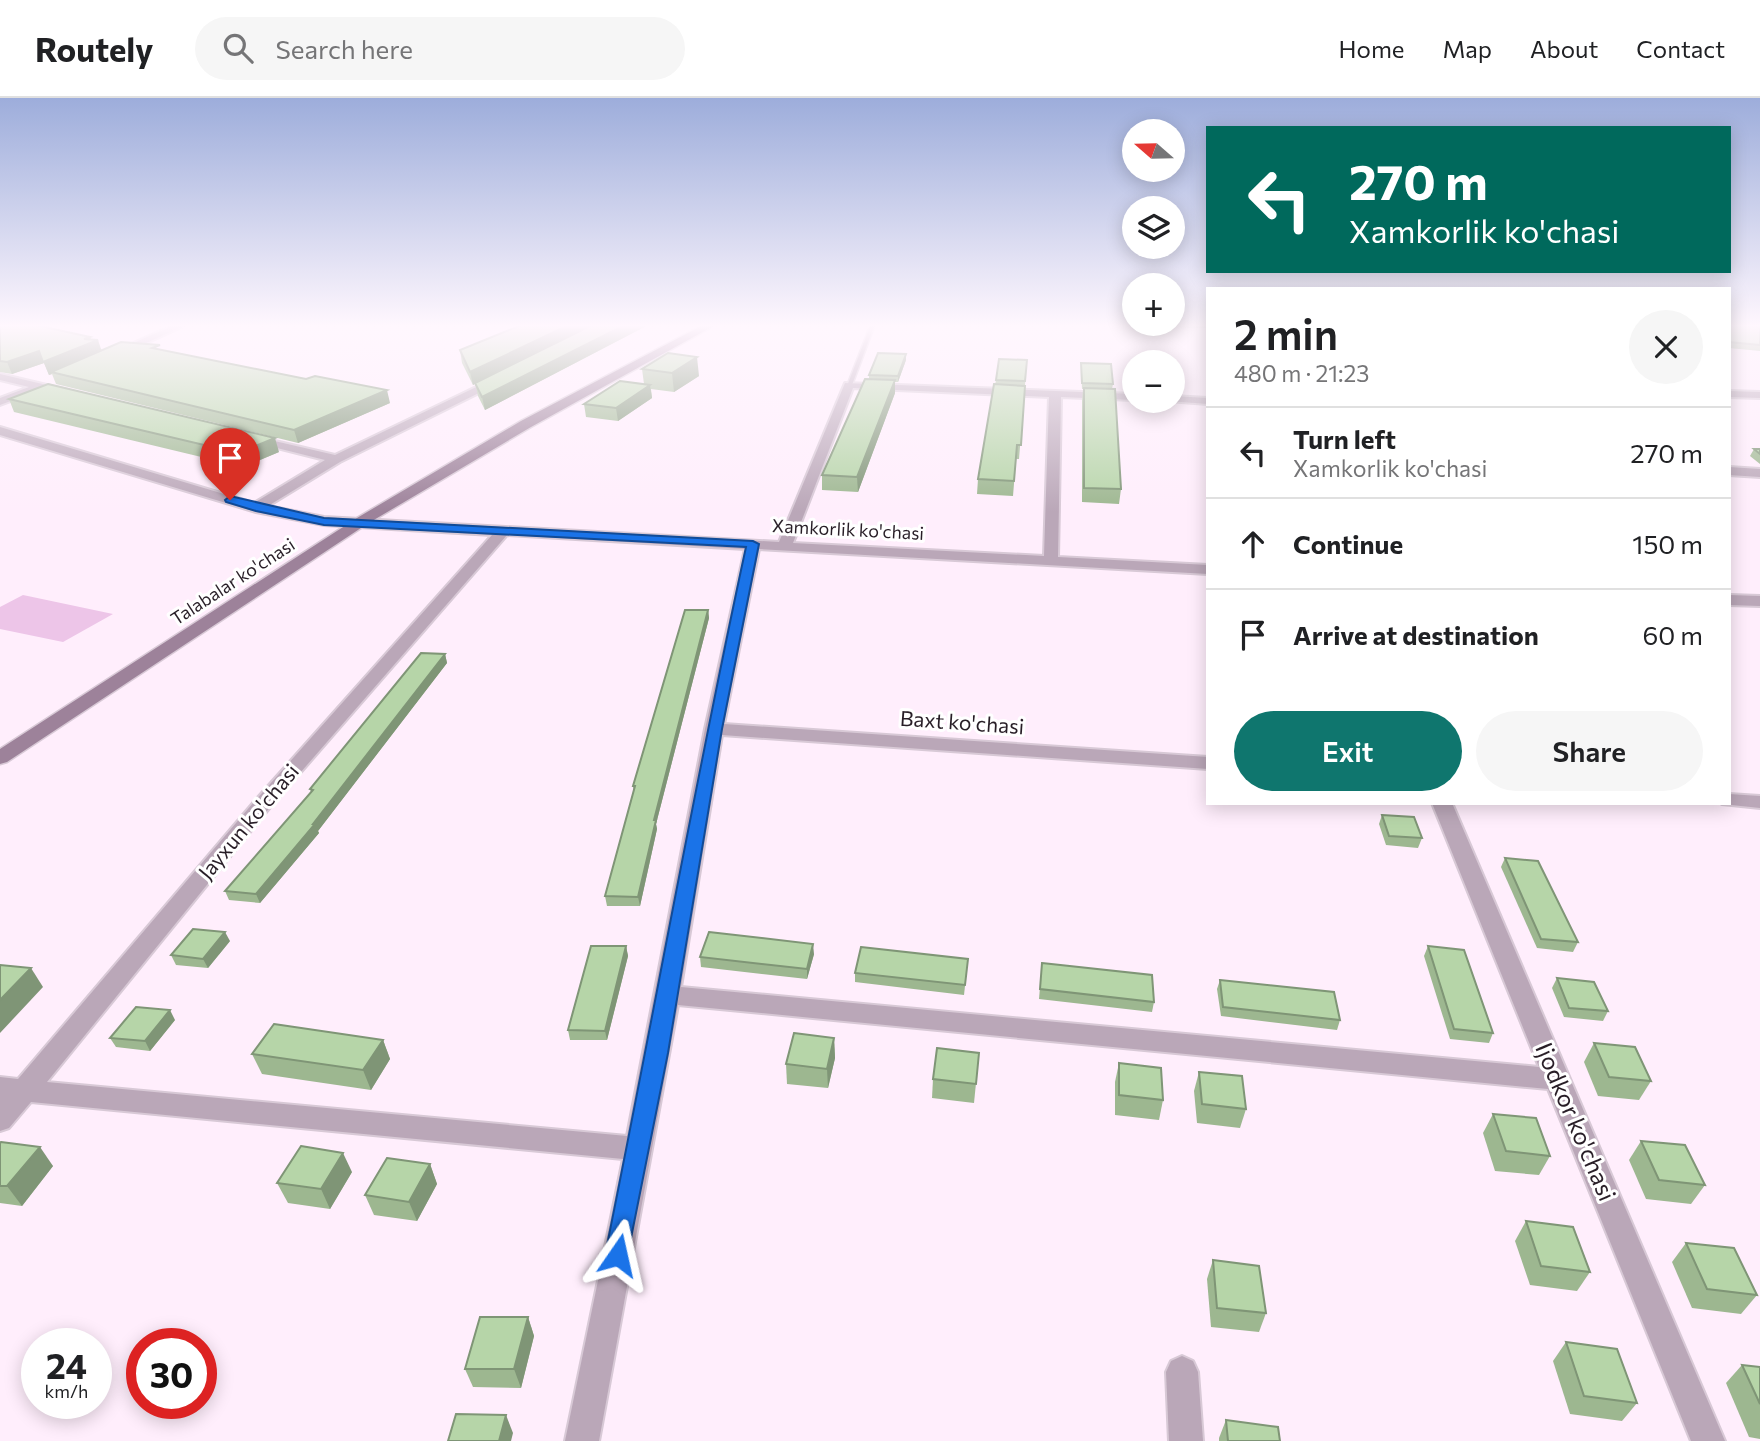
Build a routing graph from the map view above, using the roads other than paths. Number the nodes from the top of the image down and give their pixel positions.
1 (38, 387) edge
2 (43, 387) edge
3 (482, 387) edge
4 (597, 387) edge
5 (848, 387) edge
6 (887, 387) edge
7 (1055, 394) junction
8 (1731, 394) edge
9 (1760, 395) edge
10 (80, 396) edge
11 (1122, 397) edge
12 (1185, 400) edge
13 (1206, 401) edge
14 (0, 402) edge
15 (4, 434) edge
16 (237, 434) edge
17 (1731, 458) edge
18 (336, 459) junction
19 (1731, 471) edge
20 (1754, 472) edge
21 (256, 508) junction
22 (362, 521) junction
23 (504, 530) junction
24 (753, 544) junction
25 (785, 546) junction
26 (1051, 561) junction
27 (1206, 570) edge
28 (1731, 600) edge
29 (1760, 601) edge
30 (714, 729) junction
31 (0, 758) edge
32 (1206, 763) edge
33 (1731, 800) edge
34 (1760, 802) edge
35 (1443, 805) edge
36 (667, 995) junction
37 (1557, 1079) junction
38 (13, 1090) edge
39 (0, 1120) edge
40 (638, 1149) junction
41 (1182, 1372) dead end
42 (582, 1441) edge
43 (1186, 1441) edge
44 (1708, 1441) edge

1 - 14 street
2 - 10 street
3 - 18 street
4 - 22 street, Talabalar ko'chasi
5 - 25 street
6 - 7 street
7 - 11 street
7 - 26 street
8 - 9 street
12 - 13 street
15 - 21 street, Xamkorlik ko'chasi
16 - 18 street
17 - 20 street
18 - 21 street
19 - 20 street
21 - 22 street, Xamkorlik ko'chasi
22 - 23 street, Xamkorlik ko'chasi
22 - 31 street, Talabalar ko'chasi
23 - 24 street, Xamkorlik ko'chasi
23 - 38 street, Jayxun ko'chasi
24 - 25 street, Xamkorlik ko'chasi
24 - 30 street
25 - 26 street, Xamkorlik ko'chasi
26 - 27 street, Xamkorlik ko'chasi
28 - 29 street
30 - 32 street, Baxt ko'chasi
30 - 36 street
33 - 34 street
35 - 37 street, Ijodkor ko'chasi
36 - 37 street
36 - 40 street
37 - 44 street, Ijodkor ko'chasi
38 - 39 street, Jayxun ko'chasi
38 - 40 street
40 - 42 street
41 - 43 street

